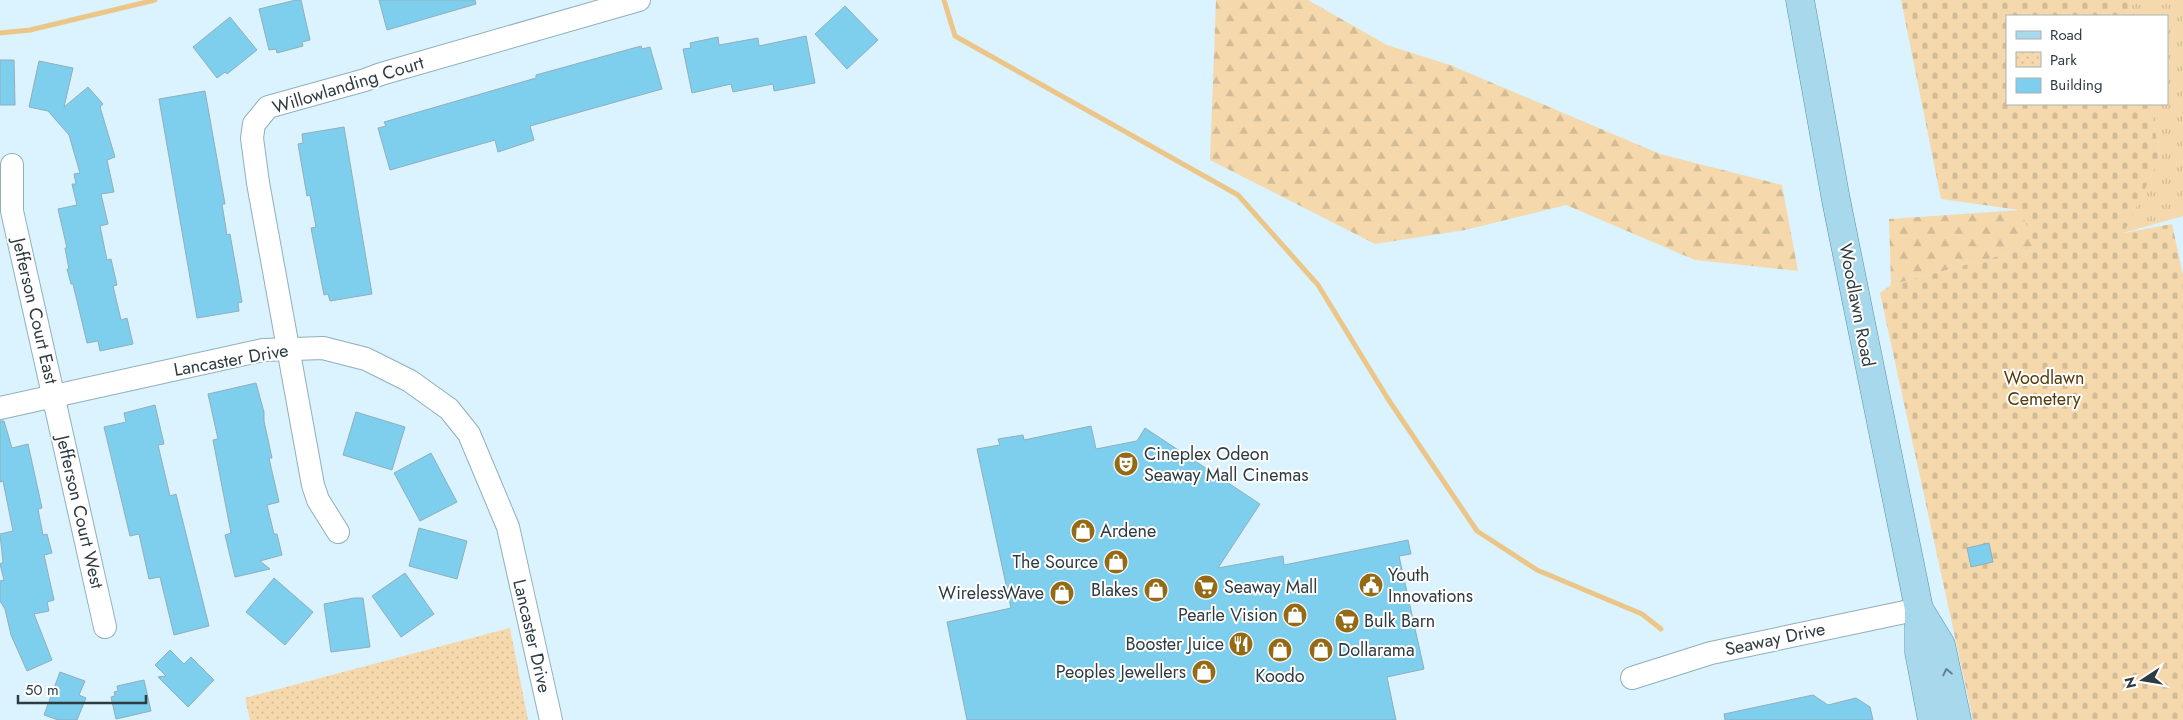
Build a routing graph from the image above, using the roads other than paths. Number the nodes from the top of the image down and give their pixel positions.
1 (638, 0) edge
2 (1800, 0) edge
3 (12, 166) dead end
4 (288, 348) junction
5 (54, 396) junction
6 (0, 408) edge
7 (338, 532) dead end
8 (1919, 609) junction
9 (105, 627) dead end
10 (1632, 678) dead end
11 (551, 720) edge
12 (1932, 720) edge
13 (1957, 720) edge

1 - 4 street, Willowlanding Court
2 - 8 main road, Woodlawn Road
3 - 5 street, Jefferson Court East
4 - 5 street, Lancaster Drive
4 - 7 street, Willowlanding Court
4 - 11 street, Lancaster Drive
5 - 6 street, Lancaster Drive
5 - 9 street, Jefferson Court West
8 - 10 street, Seaway Drive
8 - 12 main road, Woodlawn Road
13 -> 8 main road, Woodlawn Road

